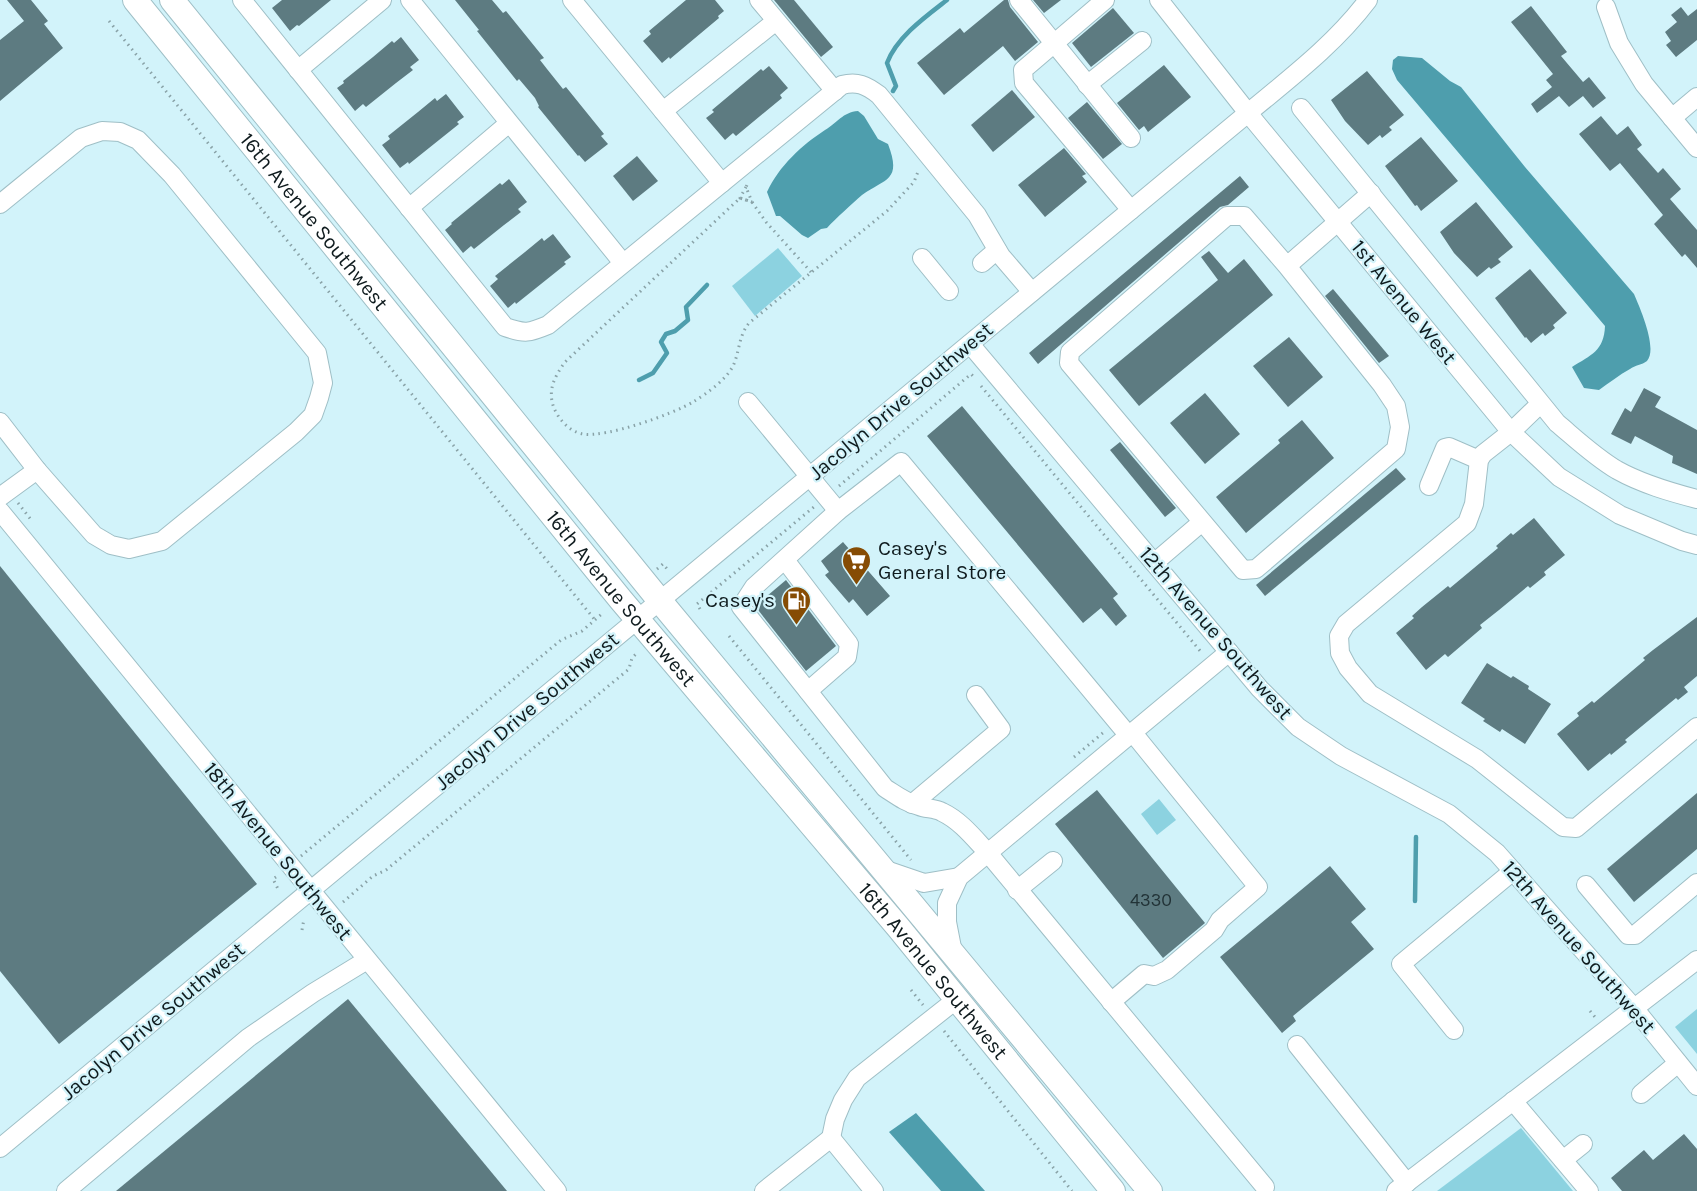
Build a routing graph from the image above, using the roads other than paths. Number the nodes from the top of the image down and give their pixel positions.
1 (135, 0) edge
2 (172, 0) edge
3 (242, 0) edge
4 (382, 0) edge
5 (410, 0) edge
6 (572, 0) edge
7 (759, 0) edge
8 (1019, 0) edge
9 (1105, 0) edge
10 (1159, 0) edge
11 (1368, 0) edge
12 (1606, 7) dead end
13 (776, 21) junction
14 (1142, 41) dead end
15 (1053, 44) junction
16 (298, 70) junction
17 (1087, 85) junction
18 (835, 91) junction
19 (1697, 97) edge
20 (1301, 108) dead end
21 (663, 111) junction
22 (1248, 113) junction
23 (1672, 118) junction
24 (509, 123) junction
25 (1131, 138) dead end
26 (1697, 148) edge
27 (722, 183) junction
28 (1371, 193) junction
29 (0, 204) edge
30 (409, 208) junction
31 (1131, 210) junction
32 (1337, 221) junction
33 (997, 250) junction
34 (921, 258) dead end
35 (623, 263) junction
36 (982, 263) dead end
37 (1287, 266) junction
38 (949, 291) dead end
39 (1032, 292) junction
40 (970, 344) junction
41 (748, 402) dead end
42 (1540, 404) junction
43 (0, 422) edge
44 (1511, 432) junction
45 (1479, 460) junction
46 (37, 470) junction
47 (810, 477) junction
48 (1429, 486) dead end
49 (4, 494) edge
50 (1697, 499) edge
51 (0, 511) edge
52 (838, 511) junction
53 (1202, 522) junction
54 (1697, 545) edge
55 (785, 560) junction
56 (1154, 563) junction
57 (660, 601) junction
58 (638, 620) junction
59 (1229, 652) junction
60 (808, 691) junction
61 (976, 695) dead end
62 (1697, 727) edge
63 (1131, 734) junction
64 (912, 804) junction
65 (826, 843) junction
66 (988, 853) junction
67 (1053, 861) dead end
68 (883, 869) junction
69 (1513, 871) junction
70 (959, 877) junction
71 (1586, 885) dead end
72 (1017, 890) junction
73 (1695, 890) edge
74 (311, 891) junction
75 (927, 922) junction
76 (953, 954) junction
77 (368, 960) junction
78 (1697, 960) edge
79 (957, 999) junction
80 (1111, 1002) junction
81 (1634, 1008) junction
82 (1454, 1030) dead end
83 (1297, 1045) dead end
84 (1678, 1063) junction
85 (1697, 1086) edge
86 (1641, 1094) dead end
87 (1513, 1101) junction
88 (831, 1138) junction
89 (1583, 1144) dead end
90 (0, 1148) edge
91 (1563, 1160) junction
92 (1264, 1187) dead end
93 (1402, 1187) edge
94 (66, 1191) edge
95 (557, 1191) edge
96 (764, 1191) edge
97 (874, 1191) edge
98 (1113, 1191) edge
99 (1150, 1191) edge
100 (1589, 1191) edge

1 - 58 main road, 16th Avenue Southwest
2 - 57 main road, 16th Avenue Southwest
3 - 16 street
4 - 16 street
5 - 24 street
6 - 21 street
7 - 13 street
8 - 15 street
9 - 15 street
10 - 22 street, 1st Avenue West
11 - 22 street, Jacolyn Drive Southwest
12 - 23 street
13 - 18 street
13 - 21 street
14 - 17 street
15 - 17 street
15 - 31 street
16 - 30 street
17 - 25 street
18 - 27 street
18 - 33 street
19 - 23 street
20 - 28 street
21 - 27 street
22 - 31 street, Jacolyn Drive Southwest
22 - 32 street, 1st Avenue West
23 - 26 street
24 - 30 street
24 - 35 street
27 - 35 street
28 - 32 street
28 - 42 street
29 - 46 street
30 - 35 street
31 - 39 street, Jacolyn Drive Southwest
32 - 37 street
32 - 44 street, 1st Avenue West
33 - 36 street
33 - 39 street
34 - 38 street
37 - 53 street
37 - 53 street
39 - 40 street, Jacolyn Drive Southwest
40 - 47 street, Jacolyn Drive Southwest
40 - 56 street, 12th Avenue Southwest
41 - 47 street
42 - 44 street
42 - 50 street
43 - 46 street
44 - 45 street
44 - 54 street, 1st Avenue West
45 - 48 street
45 - 62 street
46 - 49 street
47 - 52 street
47 - 57 street, Jacolyn Drive Southwest
51 - 74 street, 18th Avenue Southwest
52 - 55 street
52 - 63 street
53 - 56 street
55 - 60 street
55 - 60 street
56 - 59 street, 12th Avenue Southwest
57 - 58 street, Jacolyn Drive Southwest
57 - 68 main road, 16th Avenue Southwest
58 - 65 main road, 16th Avenue Southwest
58 - 74 street, Jacolyn Drive Southwest
59 - 63 street
59 - 69 street, 12th Avenue Southwest
60 - 64 street
61 - 64 street
63 - 66 street
63 - 80 street
64 - 66 street
65 - 75 main road
65 - 79 main road, 16th Avenue Southwest
66 - 70 street
66 - 72 street
67 - 72 street
68 - 70 street
68 - 75 main road, 16th Avenue Southwest
69 - 81 street, 12th Avenue Southwest
69 - 82 street
70 - 76 street
71 - 73 street
72 - 80 street
74 - 77 street, 18th Avenue Southwest
74 - 90 street, Jacolyn Drive Southwest
75 - 76 main road, 16th Avenue Southwest
76 - 99 main road, 16th Avenue Southwest
77 - 94 street
77 - 95 street, 18th Avenue Southwest
78 - 81 street
79 - 88 street
79 - 98 main road, 16th Avenue Southwest
80 - 92 street
81 - 84 street, 12th Avenue Southwest
81 - 87 street
83 - 93 street
84 - 85 street, 12th Avenue Southwest
84 - 86 street
87 - 91 street
87 - 93 street
88 - 96 street
88 - 97 street
89 - 91 street
91 - 100 street

